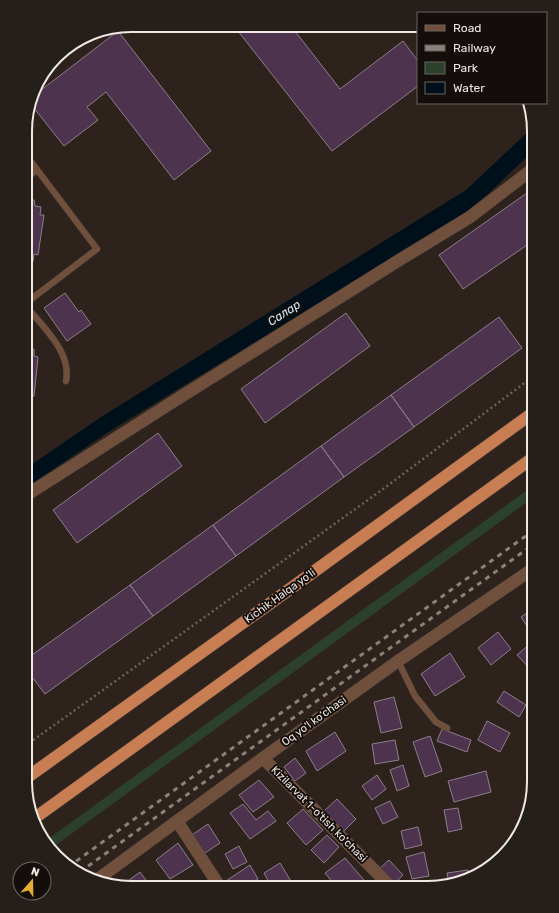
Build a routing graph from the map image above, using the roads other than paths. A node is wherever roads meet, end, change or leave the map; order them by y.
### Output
1 (32, 163) edge
2 (37, 170) junction
3 (527, 173) edge
4 (32, 174) edge
5 (32, 299) edge
6 (32, 312) edge
7 (66, 380) dead end
8 (527, 417) edge
9 (527, 461) edge
10 (32, 492) edge
11 (527, 573) edge
12 (398, 661) junction
13 (447, 728) dead end
14 (263, 758) junction
15 (32, 774) edge
16 (38, 816) edge
17 (177, 821) junction
18 (101, 877) edge
19 (216, 881) edge
20 (385, 881) edge

1 - 2 lane
2 - 4 lane
2 - 5 lane
3 - 10 street
6 - 7 lane
8 - 15 highway, Kichik Halqa yo'li
9 - 16 highway
11 - 12 street, Oq yo'l ko'chasi
12 - 13 lane
12 - 14 street, Oq yo'l ko'chasi
14 - 17 street, Oq yo'l ko'chasi
14 - 20 street, Kizilarvat 1-o'tish ko'chasi
17 - 18 street, Oq yo'l ko'chasi
17 - 19 street

